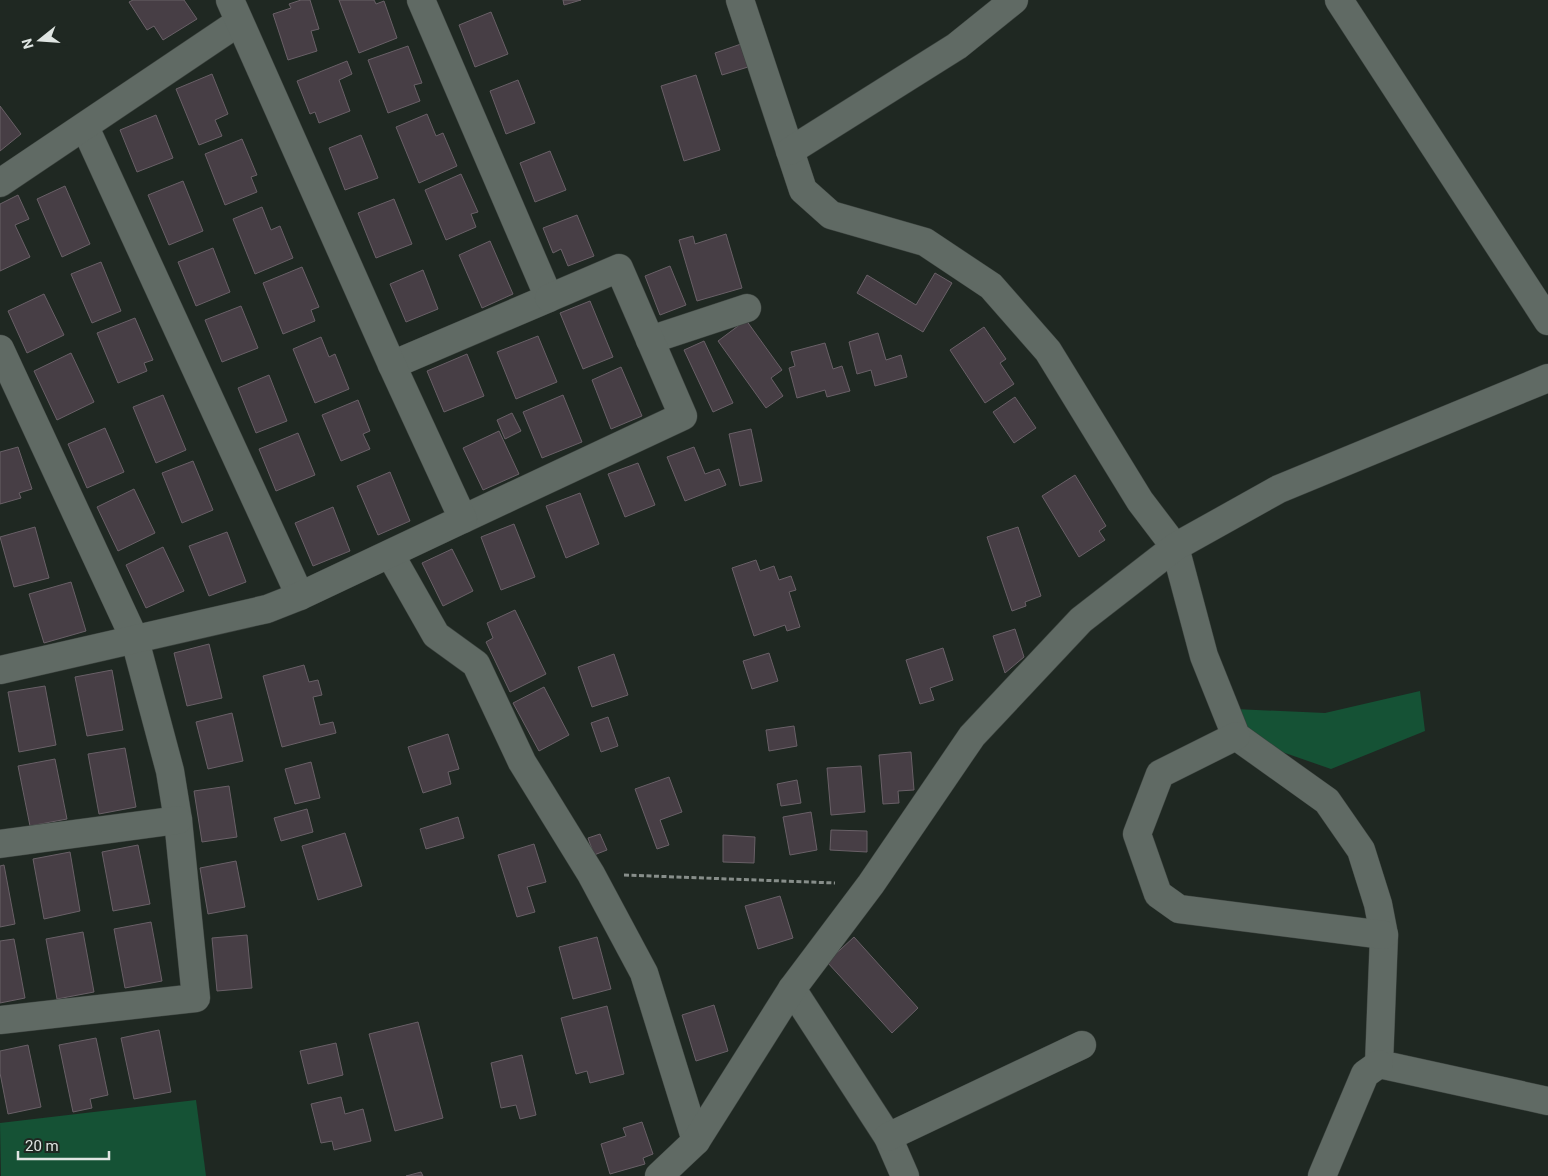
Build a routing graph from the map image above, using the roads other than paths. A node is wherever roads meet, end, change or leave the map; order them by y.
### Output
1 (421, 0) edge
2 (740, 0) edge
3 (1014, 0) edge
4 (1339, 0) edge
5 (235, 11) edge
6 (85, 127) junction
7 (790, 151) junction
8 (0, 182) edge
9 (549, 298) junction
10 (746, 308) dead end
11 (1548, 321) edge
12 (650, 340) junction
13 (0, 349) edge
14 (392, 365) junction
15 (1548, 378) edge
16 (463, 519) junction
17 (1175, 547) junction
18 (390, 554) junction
19 (300, 596) junction
20 (135, 640) junction
21 (0, 670) edge
22 (1236, 736) junction
23 (178, 820) junction
24 (0, 844) edge
25 (1384, 935) junction
26 (792, 989) junction
27 (0, 1020) edge
28 (1082, 1045) dead end
29 (1379, 1064) junction
30 (1548, 1101) edge
31 (888, 1137) junction
32 (696, 1141) junction
33 (659, 1176) edge
34 (906, 1176) edge
35 (1322, 1176) edge

1 - 9 street
2 - 7 street
3 - 7 street
4 - 11 street
5 - 6 street
5 - 14 street
6 - 8 street
6 - 19 street
7 - 17 street
9 - 12 street
9 - 14 street
10 - 12 street
12 - 16 street
13 - 20 street
14 - 16 street
15 - 17 street
16 - 18 street
17 - 22 street
17 - 26 street
18 - 19 street
18 - 32 street
19 - 20 street
20 - 21 street
20 - 23 street
22 - 25 street
22 - 25 street
23 - 24 street
23 - 27 street
25 - 29 street
26 - 31 street
26 - 32 street
28 - 31 street
29 - 30 street
29 - 35 street
31 - 34 street
32 - 33 street

